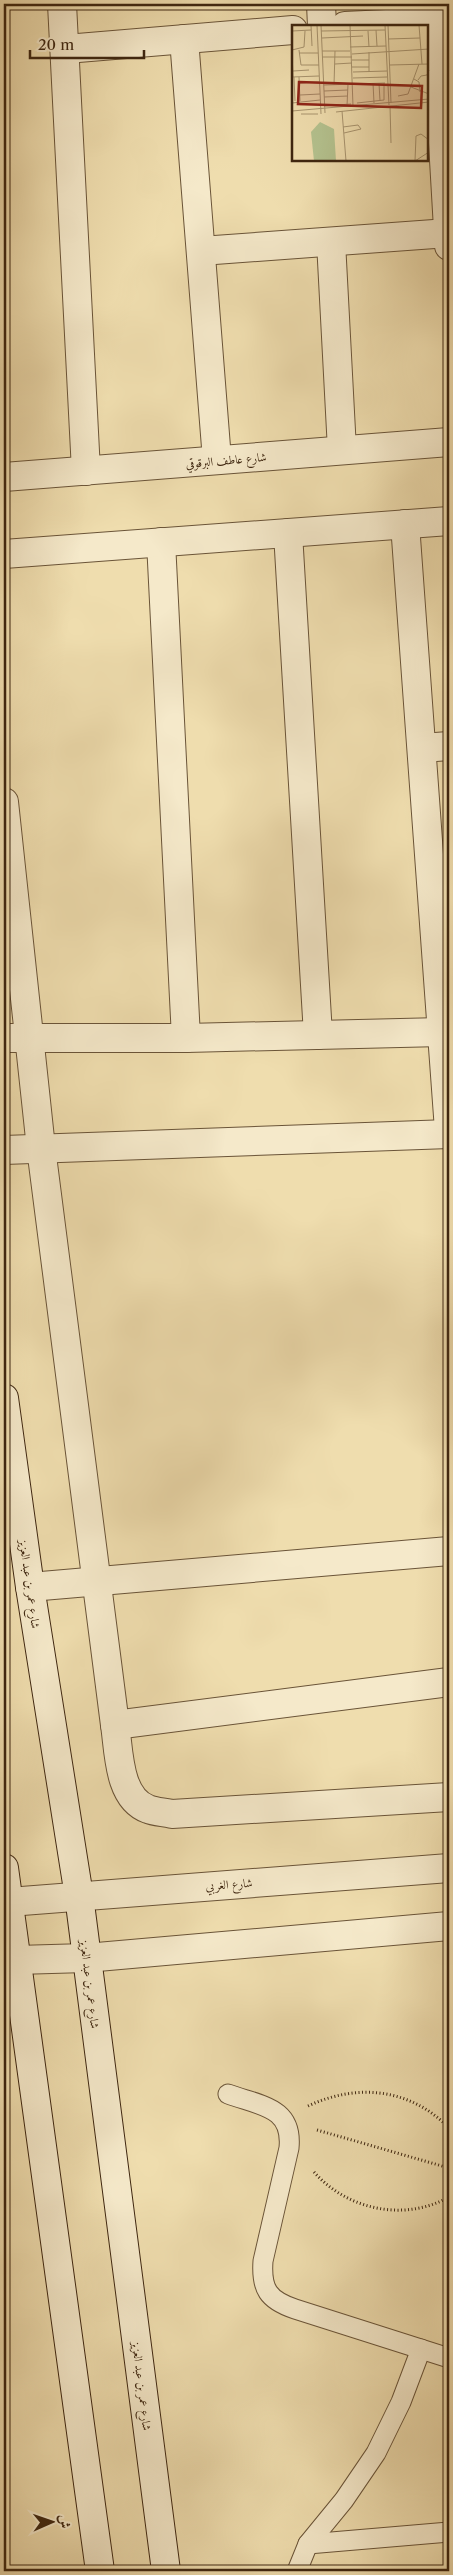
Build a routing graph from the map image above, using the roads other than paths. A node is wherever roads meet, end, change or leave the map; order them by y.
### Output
1 (62, 4) edge
2 (321, 4) edge
3 (443, 22) edge
4 (322, 25) edge
5 (370, 25) edge
6 (292, 30) edge
7 (184, 39) junction
8 (66, 49) junction
9 (449, 240) edge
10 (330, 242) junction
11 (201, 251) junction
12 (449, 442) edge
13 (342, 450) junction
14 (217, 460) junction
15 (86, 471) junction
16 (4, 477) edge
17 (449, 521) edge
18 (406, 524) junction
19 (288, 533) junction
20 (161, 542) junction
21 (4, 554) edge
22 (449, 746) edge
23 (422, 748) junction
24 (4, 802) edge
25 (442, 1032) junction
26 (318, 1035) junction
27 (16, 1038) edge
28 (186, 1038) junction
29 (449, 1132) edge
30 (41, 1148) junction
31 (4, 1150) edge
32 (4, 1398) edge
33 (449, 1551) edge
34 (97, 1580) junction
35 (30, 1587) junction
36 (449, 1682) edge
37 (115, 1725) junction
38 (449, 1797) edge
39 (4, 1868) edge
40 (449, 1868) edge
41 (79, 1896) junction
42 (8, 1914) edge
43 (449, 1926) edge
44 (86, 1958) junction
45 (17, 1960) junction
46 (228, 2094) dead end
47 (421, 2349) junction
48 (449, 2358) edge
49 (449, 2532) edge
50 (308, 2544) junction
51 (100, 2571) edge
52 (166, 2571) edge
53 (297, 2571) edge

1 - 8 street
2 - 4 street
3 - 5 street
3 - 9 street
6 - 7 street
7 - 8 street
7 - 11 street
8 - 15 street
9 - 10 street
10 - 11 street
10 - 13 street
11 - 14 street
12 - 13 street, شارع عاطف البرقوقي
13 - 14 street, شارع عاطف البرقوقي
14 - 15 street, شارع عاطف البرقوقي
15 - 16 street, شارع عاطف البرقوقي
17 - 18 street
18 - 19 street
18 - 23 street
19 - 20 street
19 - 26 street
20 - 21 street
20 - 28 street
22 - 23 street
23 - 25 street
24 - 27 street
25 - 26 street
25 - 29 street
26 - 28 street
27 - 28 street
27 - 30 street
29 - 30 street
30 - 31 street
30 - 34 street
32 - 35 street, شارع عمر بن عبد العزيز
33 - 34 street
34 - 35 street
34 - 37 street
35 - 41 street, شارع عمر بن عبد العزيز
36 - 37 street
37 - 38 street
39 - 42 street
40 - 41 street, شارع الغربي
41 - 42 street, شارع الغربي
41 - 44 street, شارع عمر بن عبد العزيز
42 - 45 street
43 - 44 street
44 - 45 street
44 - 52 street, شارع عمر بن عبد العزيز
45 - 51 street
46 - 47 lane
47 - 48 lane
47 - 50 lane
49 - 50 lane
50 - 53 lane

